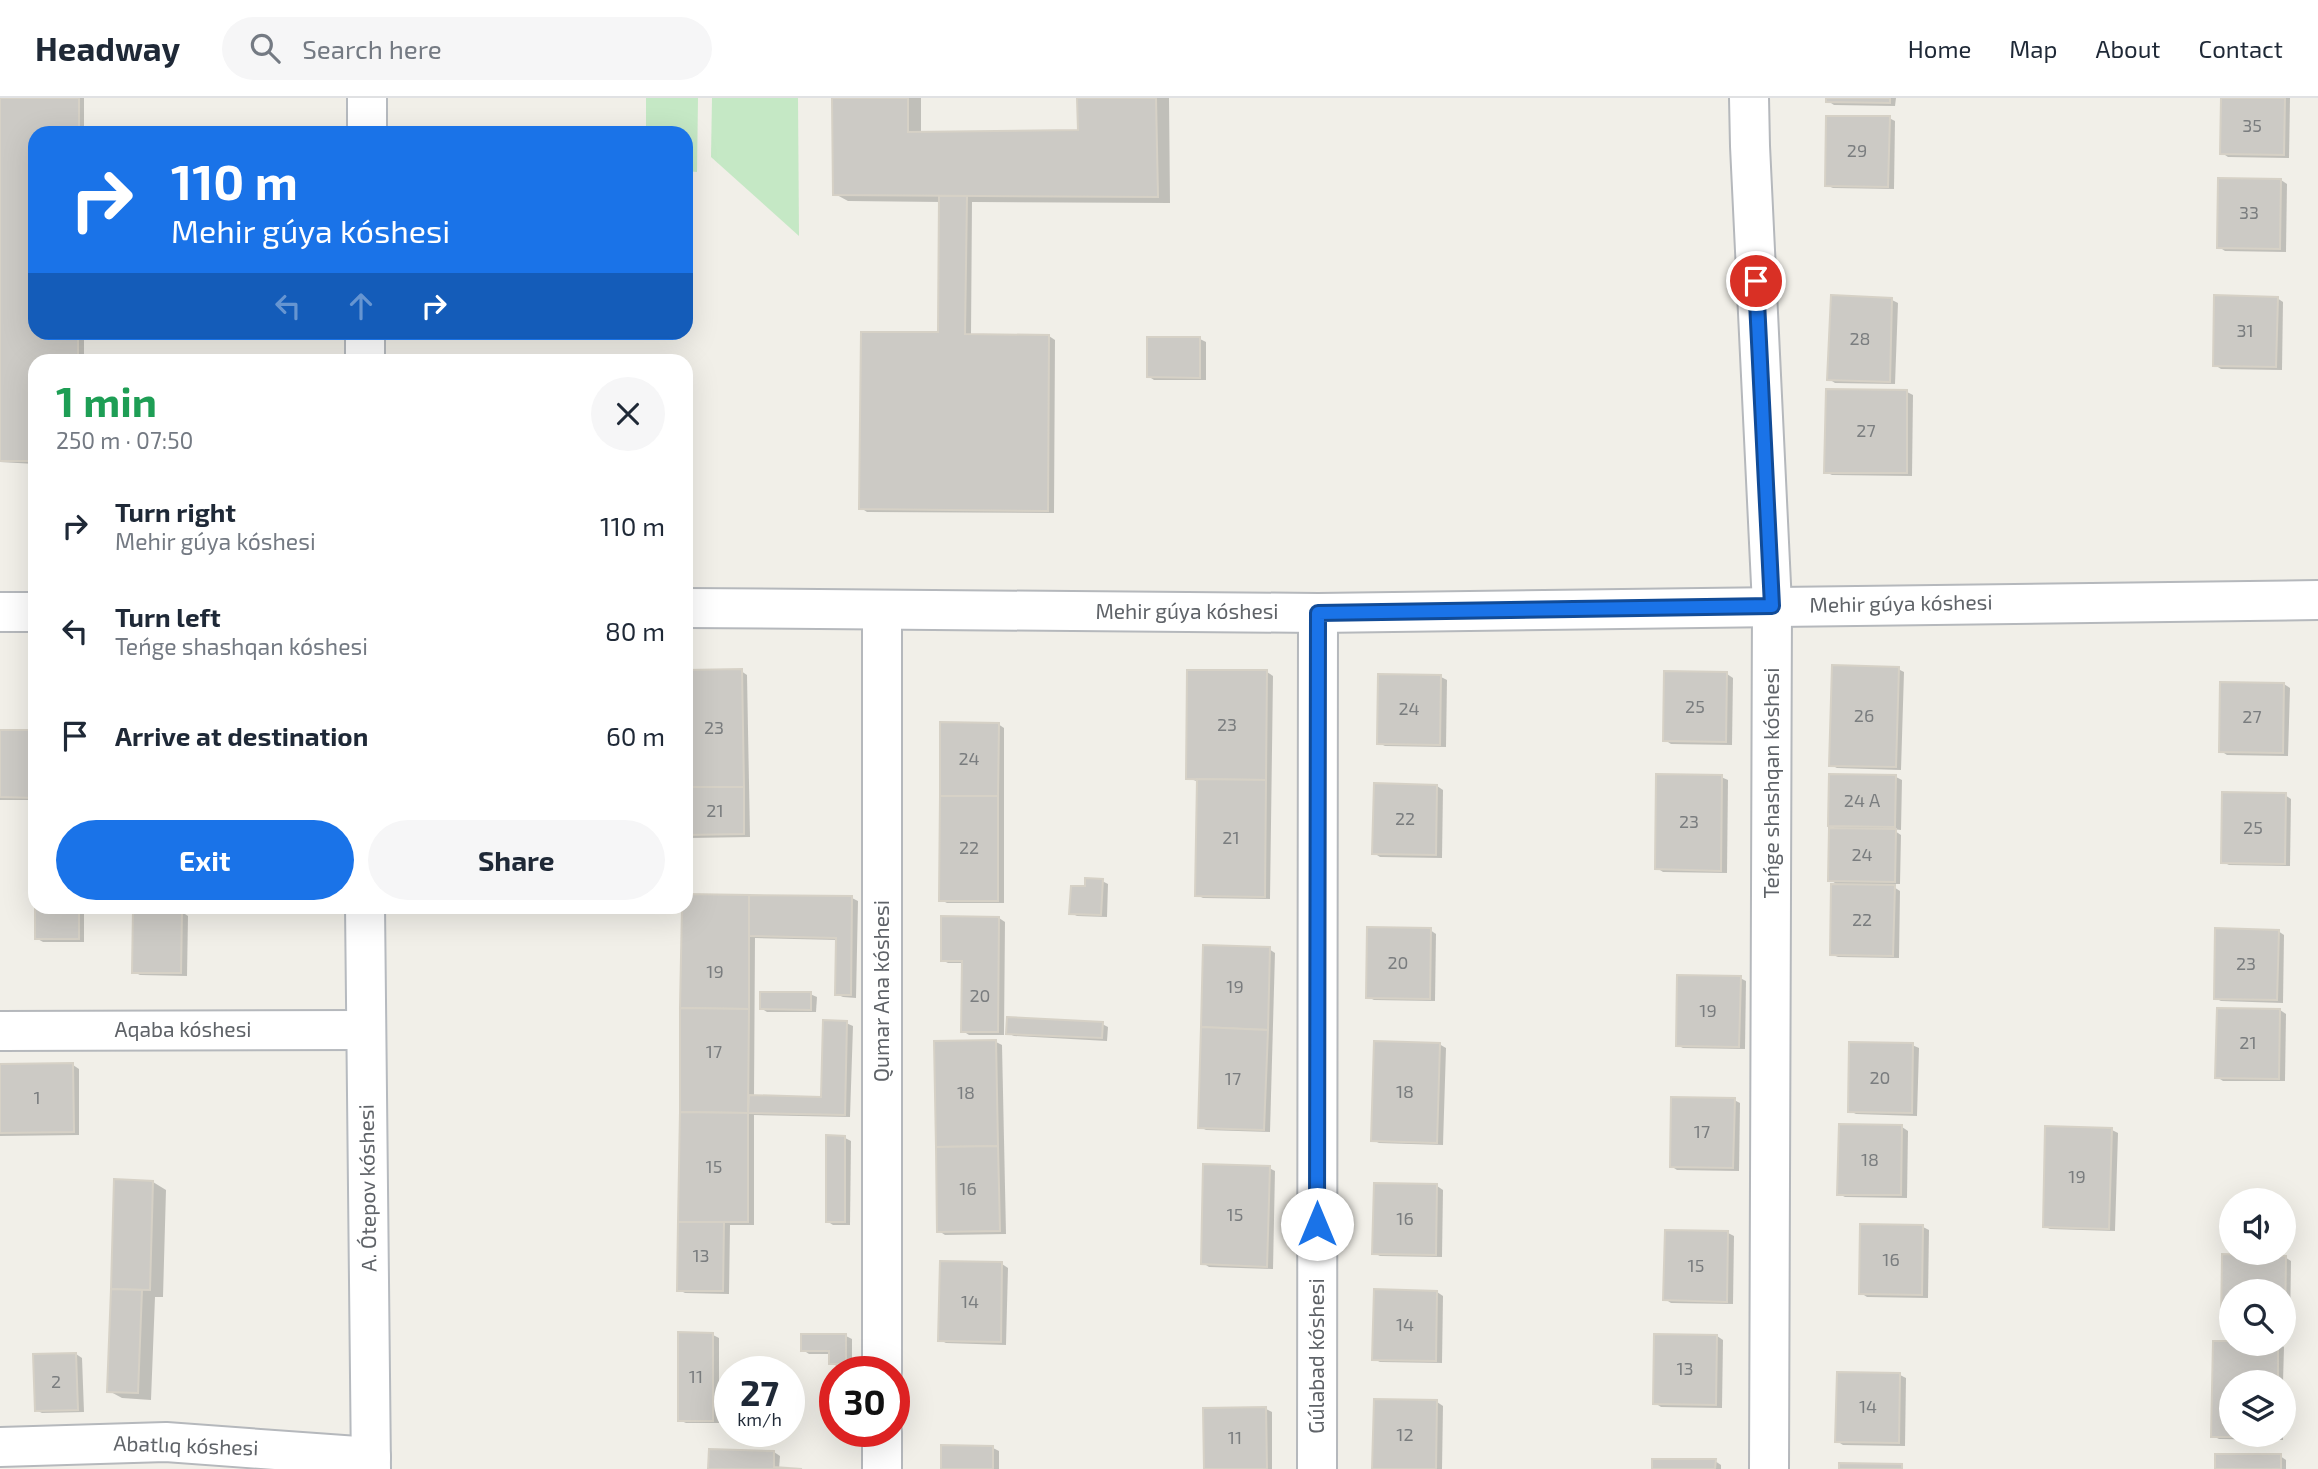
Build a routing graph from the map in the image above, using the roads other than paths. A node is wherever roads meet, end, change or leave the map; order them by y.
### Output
1 (367, 98) edge
2 (1749, 98) edge
3 (367, 126) edge
4 (2318, 600) edge
5 (1772, 606) junction
6 (693, 608) edge
7 (882, 610) junction
8 (28, 611) edge
9 (0, 612) edge
10 (1318, 613) junction
11 (365, 914) edge
12 (366, 1030) junction
13 (0, 1031) edge
14 (882, 1356) edge
15 (0, 1447) edge
16 (882, 1447) edge
17 (371, 1463) edge
18 (882, 1469) edge
19 (1317, 1469) edge
20 (1769, 1469) edge

1 - 3 street
2 - 5 street, Teńge shashqan kóshesi
4 - 5 street, Mehir gúyа kóshesi
5 - 10 street, Mehir gúyа kóshesi
5 - 20 street, Teńge shashqan kóshesi
6 - 7 street, Mehir gúyа kóshesi
7 - 10 street, Mehir gúyа kóshesi
7 - 14 street, Qumar Ana kóshesi
8 - 9 street
10 - 19 street, Gúlabad kóshesi
11 - 12 street, A. Ótepov kóshesi
12 - 13 street, Aqaba kóshesi
12 - 17 street, A. Ótepov kóshesi
15 - 17 street, Abatlıq kóshesi
16 - 18 street

